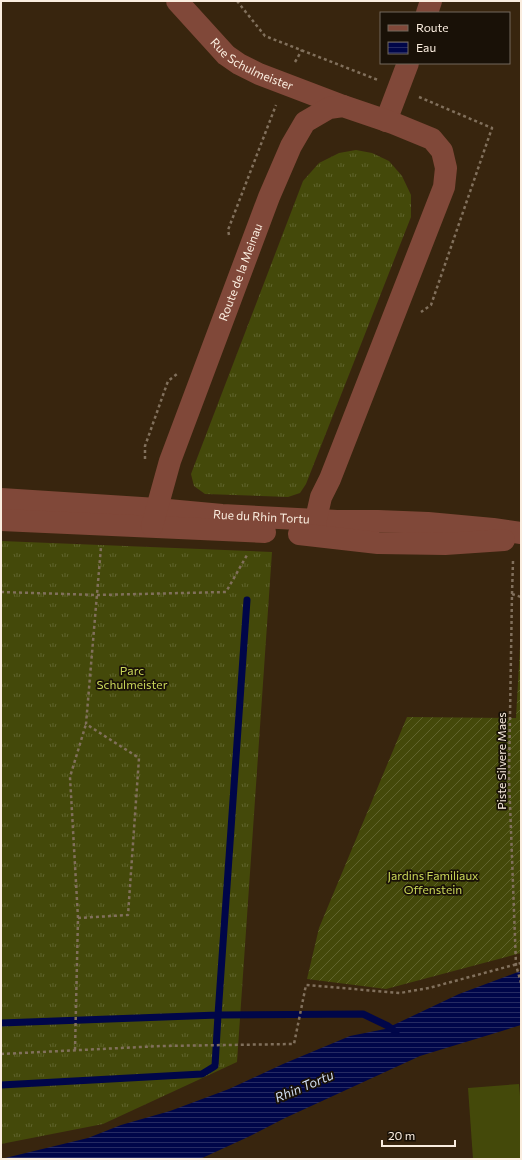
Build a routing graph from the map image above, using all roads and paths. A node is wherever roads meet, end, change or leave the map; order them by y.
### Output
1 (177, 1) edge
2 (237, 1) edge
3 (431, 1) edge
4 (427, 12) edge
5 (408, 64) edge
6 (399, 88) junction
7 (343, 106) junction
8 (386, 121) junction
9 (1, 499) edge
10 (154, 518) junction
11 (1, 520) edge
12 (108, 524) junction
13 (315, 527) junction
14 (265, 532) junction
15 (519, 537) edge
16 (1, 592) edge
17 (512, 594) junction
18 (97, 595) junction
19 (521, 597) edge
20 (86, 724) junction
21 (78, 918) junction
22 (521, 962) edge
23 (516, 964) junction
24 (521, 983) edge
25 (75, 1050) junction
26 (1, 1054) edge

1 - 7 street, Rue Schulmeister
2 - 6 path
3 - 4 street
5 - 6 street
6 - 8 street
7 - 8 street
7 - 10 street, Route de la Meinau
8 - 13 street
9 - 10 street, Rue du Rhin Tortu
10 - 12 street, Rue du Rhin Tortu
10 - 13 street, Rue du Rhin Tortu
10 - 14 street, Rue du Rhin Tortu
11 - 12 street, Rue du Rhin Tortu
12 - 18 path
13 - 14 street, Rue du Rhin Tortu
13 - 15 street, Rue du Rhin Tortu
14 - 18 path
15 - 17 path, Piste Silvere Maes
16 - 18 path
17 - 19 path
17 - 23 path, Piste Silvere Maes
18 - 20 path
20 - 21 path
20 - 21 path
21 - 25 path
22 - 23 path
23 - 24 path, Piste Silvere Maes
23 - 25 path
25 - 26 path

